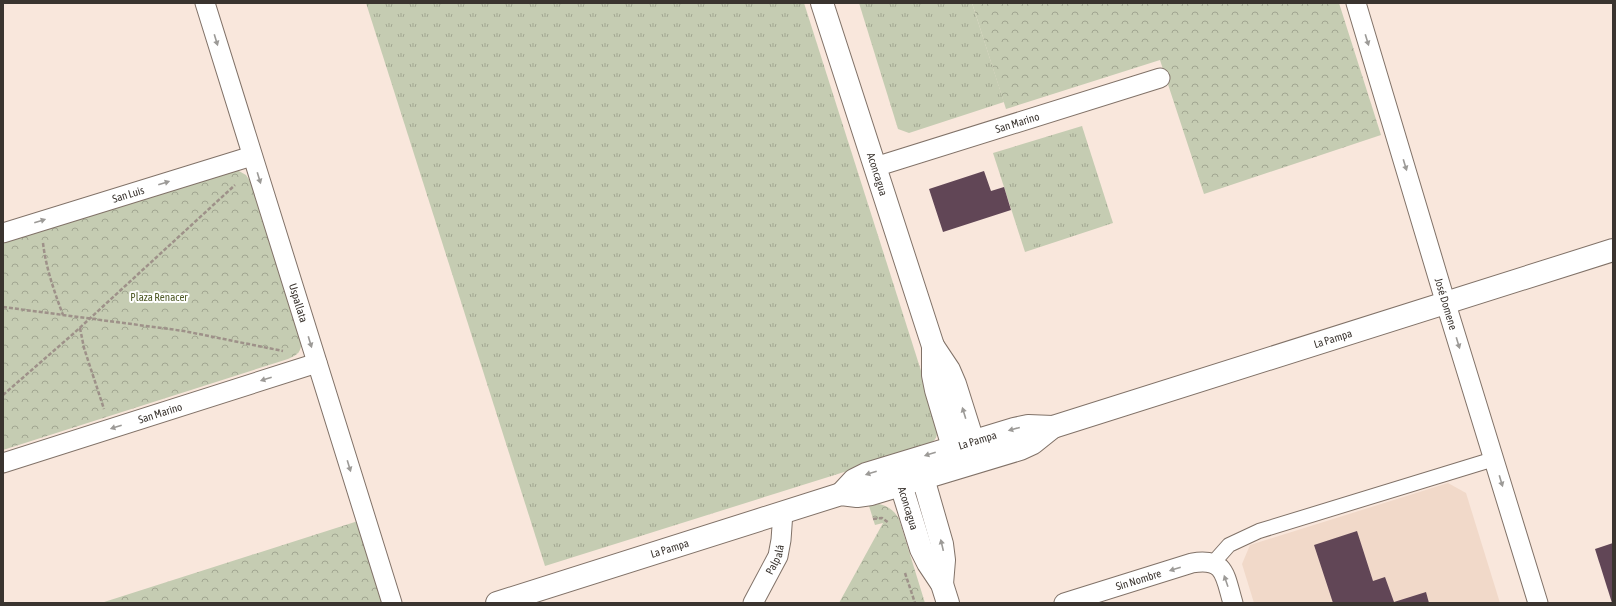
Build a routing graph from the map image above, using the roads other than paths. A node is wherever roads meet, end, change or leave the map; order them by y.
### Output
1 (205, 3) edge
2 (822, 3) edge
3 (1356, 3) edge
4 (1160, 78) dead end
5 (252, 156) junction
6 (875, 166) junction
7 (3, 233) edge
8 (1613, 250) edge
9 (1446, 304) junction
10 (317, 363) junction
11 (1053, 427) junction
12 (963, 444) junction
13 (1494, 459) junction
14 (906, 462) junction
15 (3, 463) edge
16 (970, 464) junction
17 (923, 478) junction
18 (901, 485) junction
19 (841, 494) junction
20 (783, 512) junction
21 (1213, 562) junction
22 (945, 593) edge
23 (392, 603) edge
24 (497, 603) edge
25 (753, 603) edge
26 (1064, 603) edge
27 (1233, 603) edge
28 (1538, 603) edge

1 -> 5 street, Uspallata
2 - 6 street, Aconcagua
3 -> 9 street, José Domene
4 - 6 street, San Marino
7 -> 5 street, San Luis
5 -> 10 street, Uspallata
6 - 12 street, Aconcagua
8 - 9 street, La Pampa
9 - 11 street, La Pampa
9 -> 13 street, José Domene
10 -> 15 street, San Marino
10 -> 23 street, Uspallata
11 -> 12 street, La Pampa
11 - 16 street, La Pampa
12 -> 14 street, La Pampa
12 - 16 street, Aconcagua
13 - 21 street
13 -> 28 street, José Domene
14 - 17 street, Aconcagua
14 - 18 street, Aconcagua
14 -> 19 street, La Pampa
16 - 17 street, La Pampa
17 - 18 street, La Pampa
22 -> 17 street, Aconcagua
18 - 19 street, La Pampa
18 - 22 street, Aconcagua
19 - 20 street, La Pampa
20 - 24 street, La Pampa
20 - 25 street, Palpalá
21 -> 26 street, Sin Nombre
27 -> 21 street

